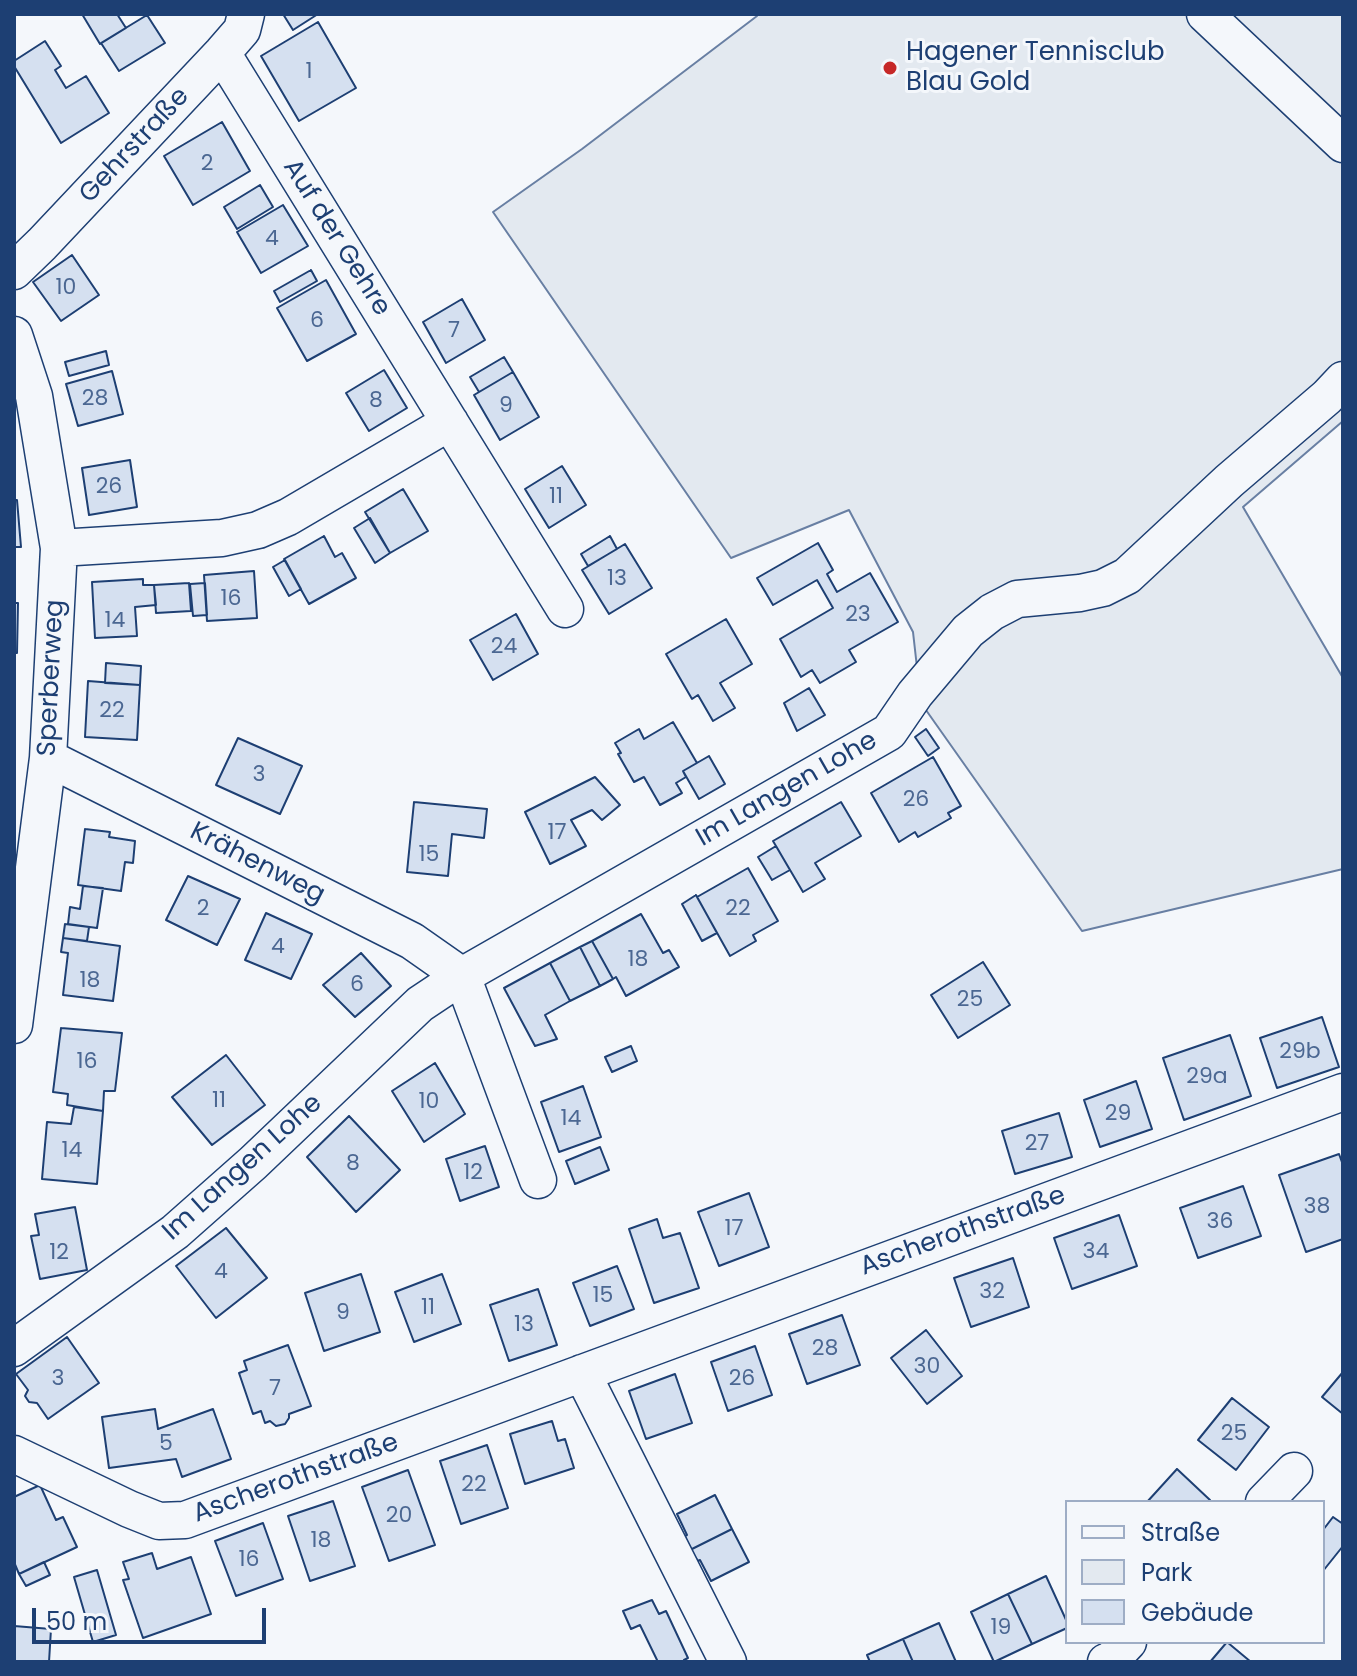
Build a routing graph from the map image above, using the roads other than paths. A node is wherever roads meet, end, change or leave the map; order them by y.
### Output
1 (246, 14) edge
2 (1205, 14) edge
3 (222, 53) junction
4 (1343, 144) edge
5 (14, 271) edge
6 (14, 335) edge
7 (1343, 380) edge
8 (450, 422) junction
9 (59, 548) junction
10 (565, 609) dead end
11 (48, 758) junction
12 (462, 976) junction
13 (14, 1025) edge
14 (1343, 1092) edge
15 (538, 1180) dead end
16 (14, 1348) edge
17 (582, 1373) junction
18 (14, 1454) edge
19 (1294, 1471) dead end
20 (1266, 1500) edge
21 (1126, 1644) edge
22 (728, 1662) edge
23 (1106, 1662) edge

1 - 3 street, Gehrstraße
2 - 4 street
3 - 5 street, Gehrstraße
3 - 8 street, Auf der Gehre
6 - 9 street, Sperberweg
7 - 12 street, Im Langen Lohe
8 - 9 street
8 - 10 street, Auf der Gehre
9 - 11 street, Sperberweg
11 - 12 street, Krähenweg
11 - 13 street, Sperberweg
12 - 15 street
12 - 16 street, Im Langen Lohe
14 - 17 street, Ascherothstraße
17 - 18 street, Ascherothstraße
17 - 22 street
19 - 20 street
21 - 23 street

